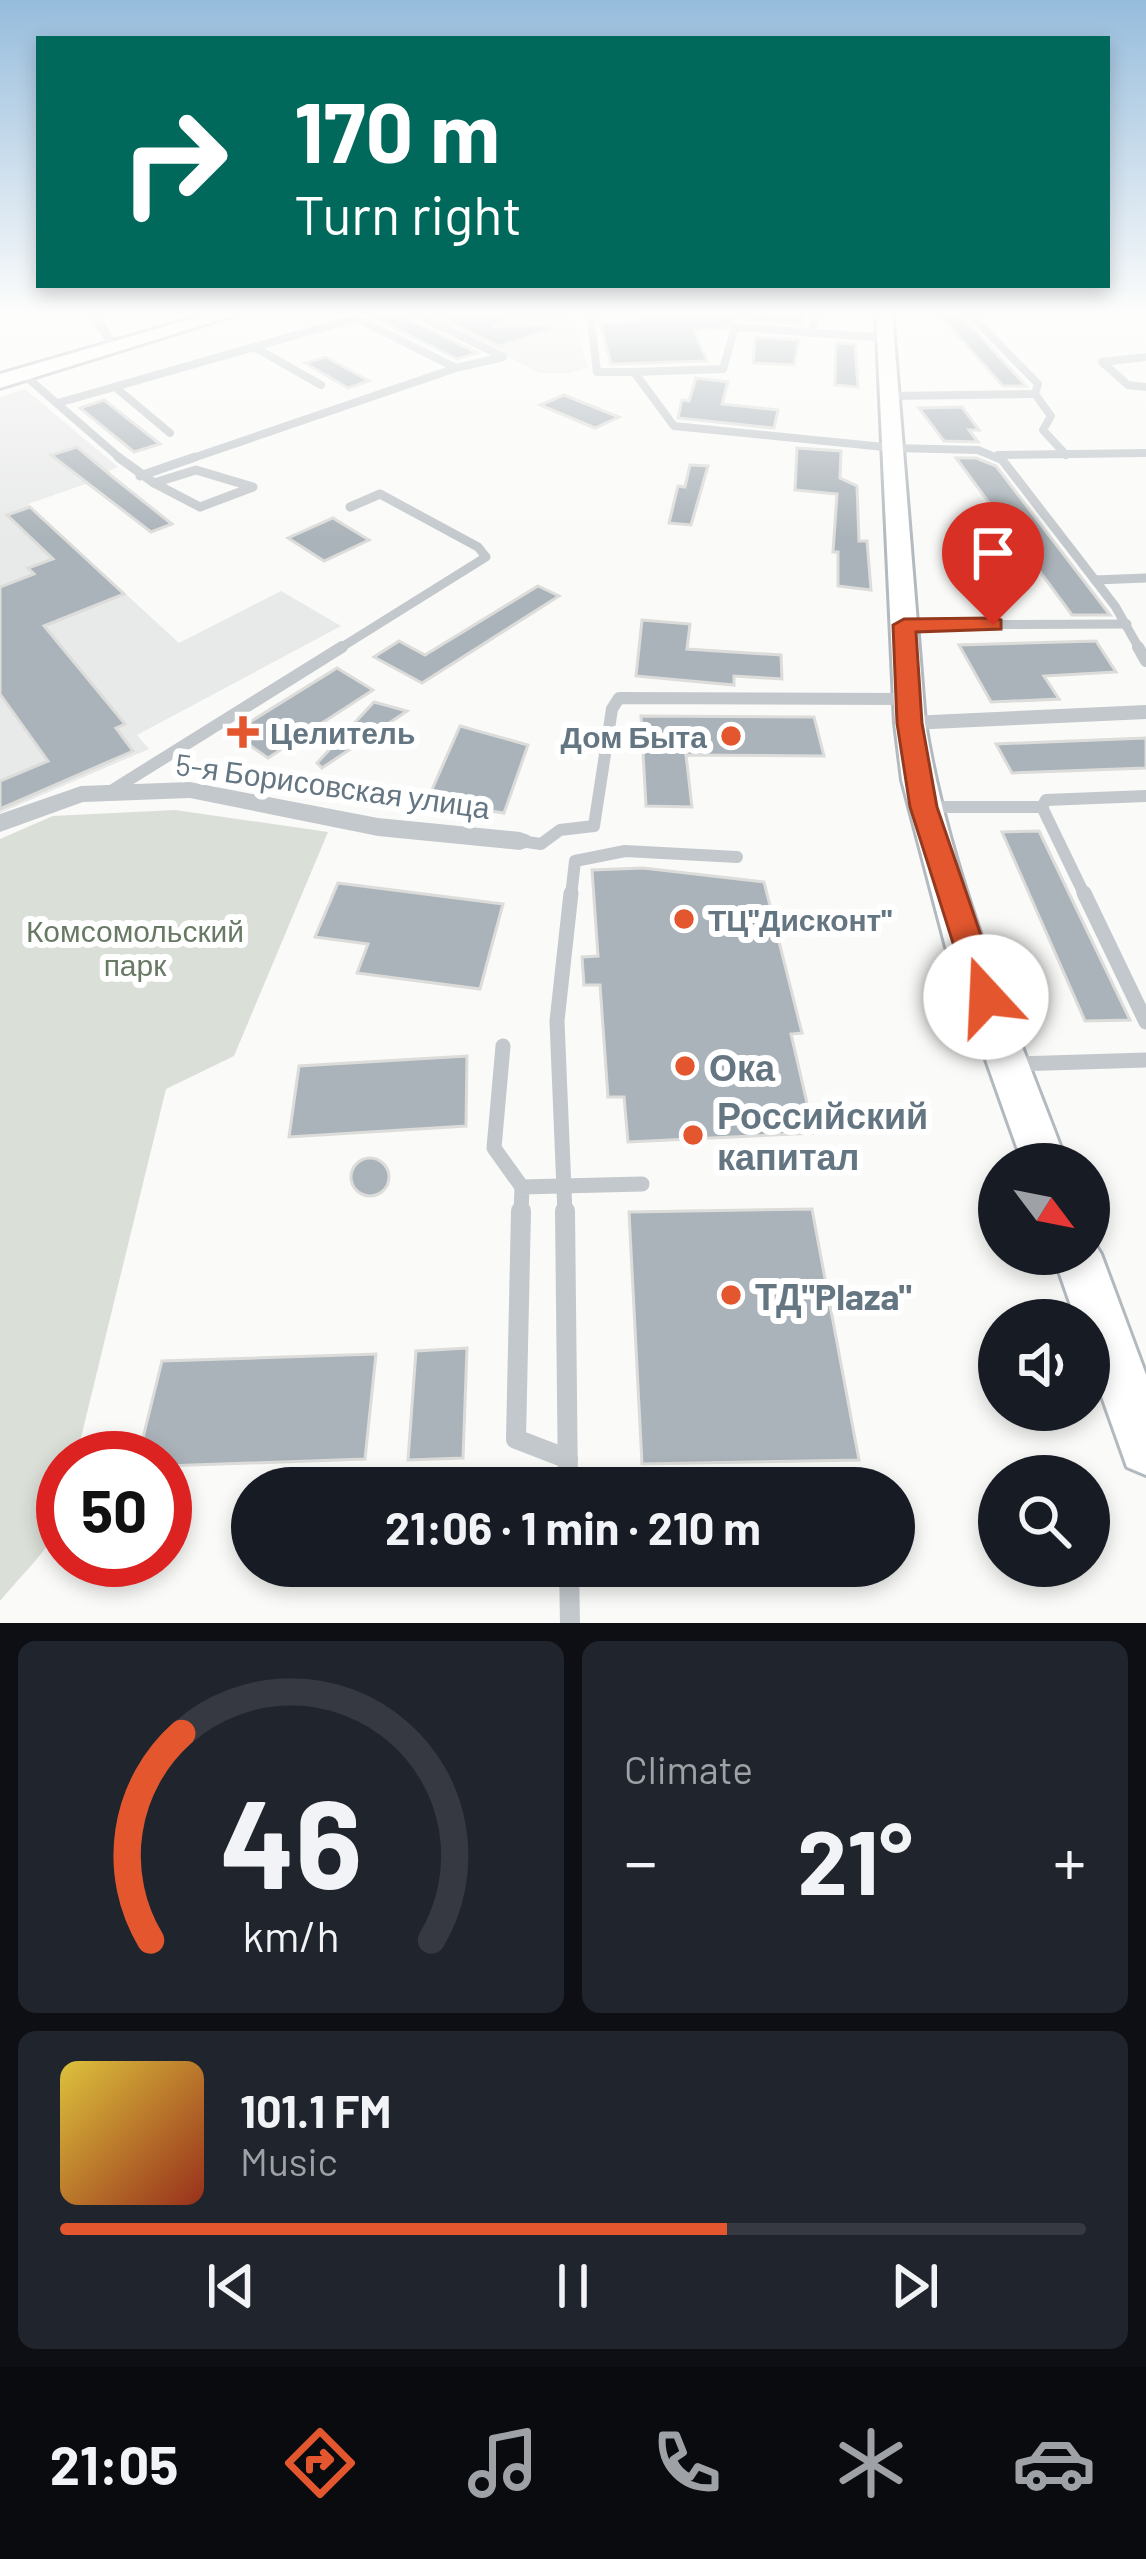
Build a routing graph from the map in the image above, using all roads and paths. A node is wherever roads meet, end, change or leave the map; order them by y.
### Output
1 (40, 388) edge
2 (113, 388) edge
3 (117, 388) edge
4 (398, 388) edge
5 (646, 388) edge
6 (889, 388) edge
7 (1037, 388) edge
8 (1035, 394) junction
9 (890, 396) junction
10 (58, 403) junction
11 (170, 433) dead end
12 (894, 448) junction
13 (1146, 453) edge
14 (998, 455) junction
15 (1066, 455) junction
16 (140, 476) junction
17 (152, 484) junction
18 (350, 507) dead end
19 (1146, 578) edge
20 (1095, 580) junction
21 (1127, 624) junction
22 (904, 625) junction
23 (1144, 655) edge
24 (909, 711) junction
25 (1146, 712) edge
26 (110, 792) junction
27 (1146, 796) edge
28 (923, 807) junction
29 (1042, 807) junction
30 (0, 823) edge
31 (520, 841) joint
32 (737, 857) dead end
33 (1146, 1022) edge
34 (503, 1046) dead end
35 (1146, 1060) edge
36 (1010, 1064) junction
37 (1038, 1143) edge
38 (642, 1184) dead end
39 (566, 1186) junction
40 (522, 1187) junction
41 (1084, 1275) edge
42 (1146, 1448) edge
43 (568, 1459) junction
44 (568, 1467) edge
45 (569, 1587) edge
46 (570, 1623) edge

1 - 10 lane
2 - 10 lane
3 - 11 lane
4 - 16 lane
5 - 12 lane
6 - 9 main road
7 - 8 lane
8 - 9 lane
8 - 15 lane
9 - 12 main road
10 - 16 lane
12 - 14 lane
12 - 22 main road
13 - 15 lane
14 - 15 lane
14 - 20 lane
16 - 17 lane
17 - 17 lane
18 - 26 lane
19 - 20 lane
20 - 21 lane
21 - 22 lane
21 - 23 lane
22 - 24 main road
24 - 25 street
24 - 28 main road
24 - 31 lane
26 - 30 street, 5-я Борисовская улица
26 - 31 street, 5-я Борисовская улица
27 - 29 lane
28 - 29 lane
28 - 36 main road
29 - 33 lane
32 - 39 lane
34 - 40 lane
35 - 36 lane
36 - 37 main road
38 - 39 lane
39 - 40 lane
39 - 43 lane
40 - 43 lane
41 - 42 main road
43 - 44 lane
45 - 46 lane

